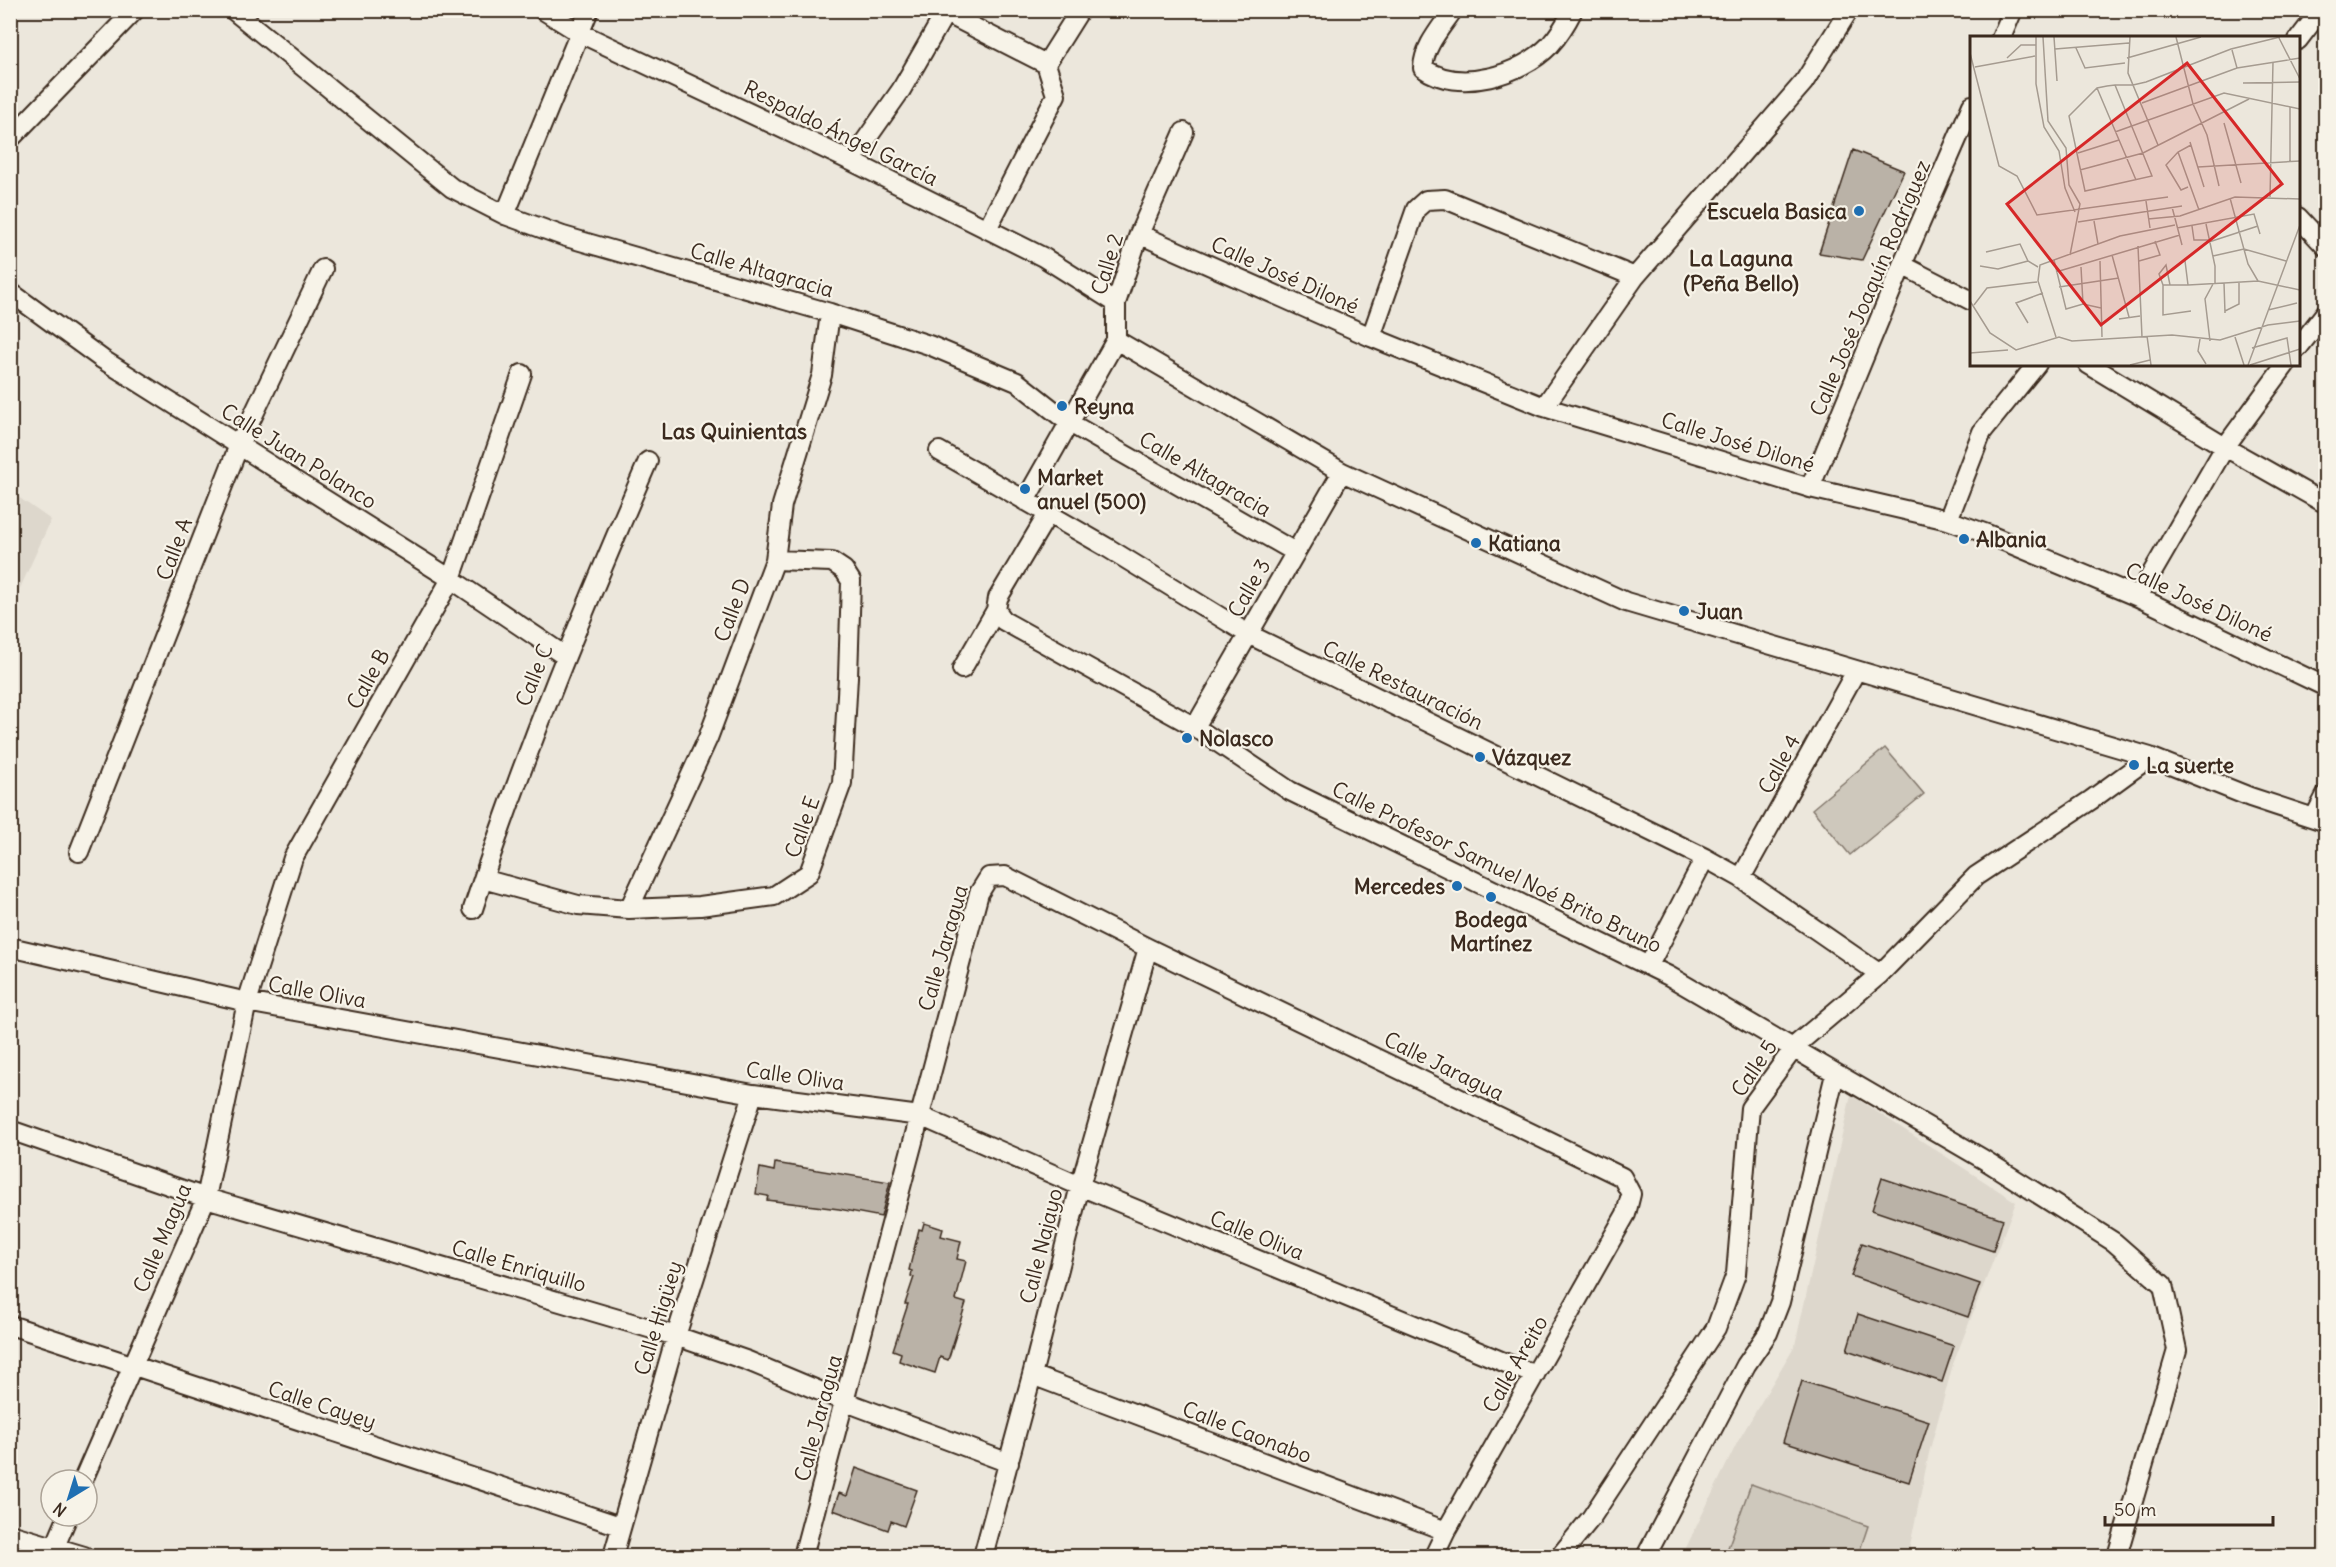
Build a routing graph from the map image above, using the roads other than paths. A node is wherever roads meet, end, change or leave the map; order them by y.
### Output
1 (135, 10) edge
2 (233, 10) edge
3 (543, 10) edge
4 (589, 10) edge
5 (1080, 10) edge
6 (1453, 10) edge
7 (1573, 10) edge
8 (1849, 10) edge
9 (2013, 10) edge
10 (2320, 10) edge
11 (947, 12) edge
12 (580, 33) junction
13 (2002, 36) edge
14 (2300, 37) edge
15 (1046, 64) junction
16 (1970, 107) edge
17 (1184, 132) dead end
18 (10, 139) edge
19 (851, 161) junction
20 (505, 215) junction
21 (2300, 219) edge
22 (987, 229) junction
23 (1139, 234) junction
24 (2325, 248) edge
25 (1902, 265) junction
26 (323, 269) dead end
27 (1635, 277) junction
28 (10, 292) edge
29 (1970, 300) edge
30 (1116, 303) junction
31 (2325, 312) edge
32 (830, 313) junction
33 (1371, 337) junction
34 (1116, 340) junction
35 (2300, 345) edge
36 (2035, 366) edge
37 (2091, 366) edge
38 (2285, 366) edge
39 (522, 374) dead end
40 (1544, 407) junction
41 (1068, 422) junction
42 (239, 445) junction
43 (2225, 447) junction
44 (939, 451) dead end
45 (648, 461) dead end
46 (1342, 472) junction
47 (1810, 488) junction
48 (1025, 501) junction
49 (2325, 504) edge
50 (1048, 514) junction
51 (1948, 520) junction
52 (1296, 552) junction
53 (775, 560) junction
54 (451, 579) junction
55 (2138, 597) junction
56 (996, 610) junction
57 (1248, 633) junction
58 (565, 657) junction
59 (962, 669) dead end
60 (1856, 671) junction
61 (2325, 687) edge
62 (1195, 727) junction
63 (2150, 757) junction
64 (2325, 795) edge
65 (2320, 820) edge
66 (79, 852) dead end
67 (1705, 858) junction
68 (1741, 878) junction
69 (483, 879) junction
70 (473, 909) dead end
71 (629, 909) junction
72 (10, 947) edge
73 (1148, 948) junction
74 (1649, 965) junction
75 (1880, 974) junction
76 (247, 1002) junction
77 (1793, 1050) junction
78 (1835, 1074) junction
79 (753, 1094) junction
80 (920, 1116) junction
81 (10, 1130) edge
82 (1080, 1186) junction
83 (1631, 1194) joint
84 (206, 1198) junction
85 (10, 1324) edge
86 (676, 1336) junction
87 (132, 1366) junction
88 (1032, 1375) junction
89 (1535, 1375) junction
90 (846, 1402) junction
91 (1009, 1463) junction
92 (88, 1468) edge
93 (620, 1526) junction
94 (63, 1528) edge
95 (1446, 1531) junction
96 (10, 1534) edge
97 (53, 1552) edge
98 (84, 1557) edge
99 (613, 1557) edge
100 (803, 1557) edge
101 (983, 1557) edge
102 (1434, 1557) edge
103 (1560, 1557) edge
104 (1646, 1557) edge
105 (2117, 1557) edge

1 - 18 street
2 - 20 street, Calle Altagracia
3 - 12 street, Respaldo Ángel García
4 - 12 street
5 - 15 street
6 - 7 street
8 - 27 street
9 - 13 street
10 - 14 street
11 - 15 street
11 - 19 street
12 - 19 street, Respaldo Ángel García
12 - 20 street
15 - 22 street
16 - 25 street, Calle José Joaquín Rodríguez
17 - 23 street, Calle 2
19 - 22 street, Respaldo Ángel García
20 - 32 street, Calle Altagracia
21 - 24 street
22 - 30 street, Respaldo Ángel García
23 - 30 street, Calle 2
23 - 33 street, Calle José Diloné
25 - 29 street
25 - 47 street, Calle José Joaquín Rodríguez
26 - 42 street, Calle A
27 - 33 street
27 - 40 street
28 - 42 street, Calle Juan Polanco
30 - 34 street, Calle 2
31 - 35 street
32 - 41 street, Calle Altagracia
32 - 53 street, Calle D
33 - 40 street, Calle José Diloné
34 - 41 street
34 - 46 street
36 - 51 street
37 - 43 street
38 - 43 street
39 - 54 street, Calle B
40 - 47 street, Calle José Diloné
41 - 48 street
41 - 52 street, Calle Altagracia
42 - 54 street, Calle Juan Polanco
42 - 66 street, Calle A
43 - 49 street
43 - 55 street
44 - 48 street, Calle Restauración
45 - 58 street, Calle C
46 - 52 street, Calle 3
46 - 60 street
47 - 51 street, Calle José Diloné
48 - 50 street, Calle Restauración
50 - 56 street
50 - 57 street, Calle Restauración
51 - 55 street, Calle José Diloné
52 - 57 street, Calle 3
53 - 71 street, Calle D
53 - 71 street, Calle E
54 - 58 street, Calle Juan Polanco
54 - 76 street, Calle B
55 - 61 street, Calle José Diloné
56 - 59 street
56 - 62 street, Calle Profesor Samuel Noé Brito Bruno
57 - 62 street, Calle 3
57 - 67 street, Calle Restauración
58 - 69 street, Calle C
60 - 63 street
60 - 68 street, Calle 4
62 - 74 street, Calle Profesor Samuel Noé Brito Bruno
63 - 65 street
63 - 75 street, Calle 5
64 - 65 street
67 - 68 street, Calle Restauración
67 - 74 street
68 - 75 street, Calle Restauración
69 - 70 street, Calle C
69 - 71 street, Calle E
72 - 76 street, Calle Oliva
73 - 80 street, Calle Jaragua
73 - 82 street, Calle Najayo
73 - 83 street, Calle Jaragua
74 - 77 street, Calle Profesor Samuel Noé Brito Bruno
75 - 77 street, Calle 5
76 - 79 street, Calle Oliva
76 - 84 street, Calle Magua
77 - 78 street, Calle Profesor Samuel Noé Brito Bruno
77 - 103 street, Calle 5
78 - 104 street
78 - 105 street, Calle Profesor Samuel Noé Brito Bruno
79 - 80 street, Calle Oliva
79 - 86 street, Calle Higüey
80 - 82 street, Calle Oliva
80 - 90 street, Calle Jaragua
81 - 84 street, Calle Enriquillo
82 - 88 street, Calle Najayo
82 - 89 street, Calle Oliva
83 - 89 street, Calle Areito
84 - 86 street, Calle Enriquillo
84 - 87 street, Calle Magua
85 - 87 street, Calle Cayey
86 - 90 street, Calle Enriquillo
86 - 93 street, Calle Higüey
87 - 92 street, Calle Magua
87 - 93 street, Calle Cayey
88 - 91 street, Calle Najayo
88 - 95 street, Calle Caonabo
89 - 95 street, Calle Areito
90 - 91 street, Calle Enriquillo
90 - 100 street, Calle Jaragua
91 - 101 street, Calle Najayo
93 - 99 street, Calle Higüey
94 - 97 street
95 - 102 street, Calle Areito
96 - 97 street
97 - 98 street

